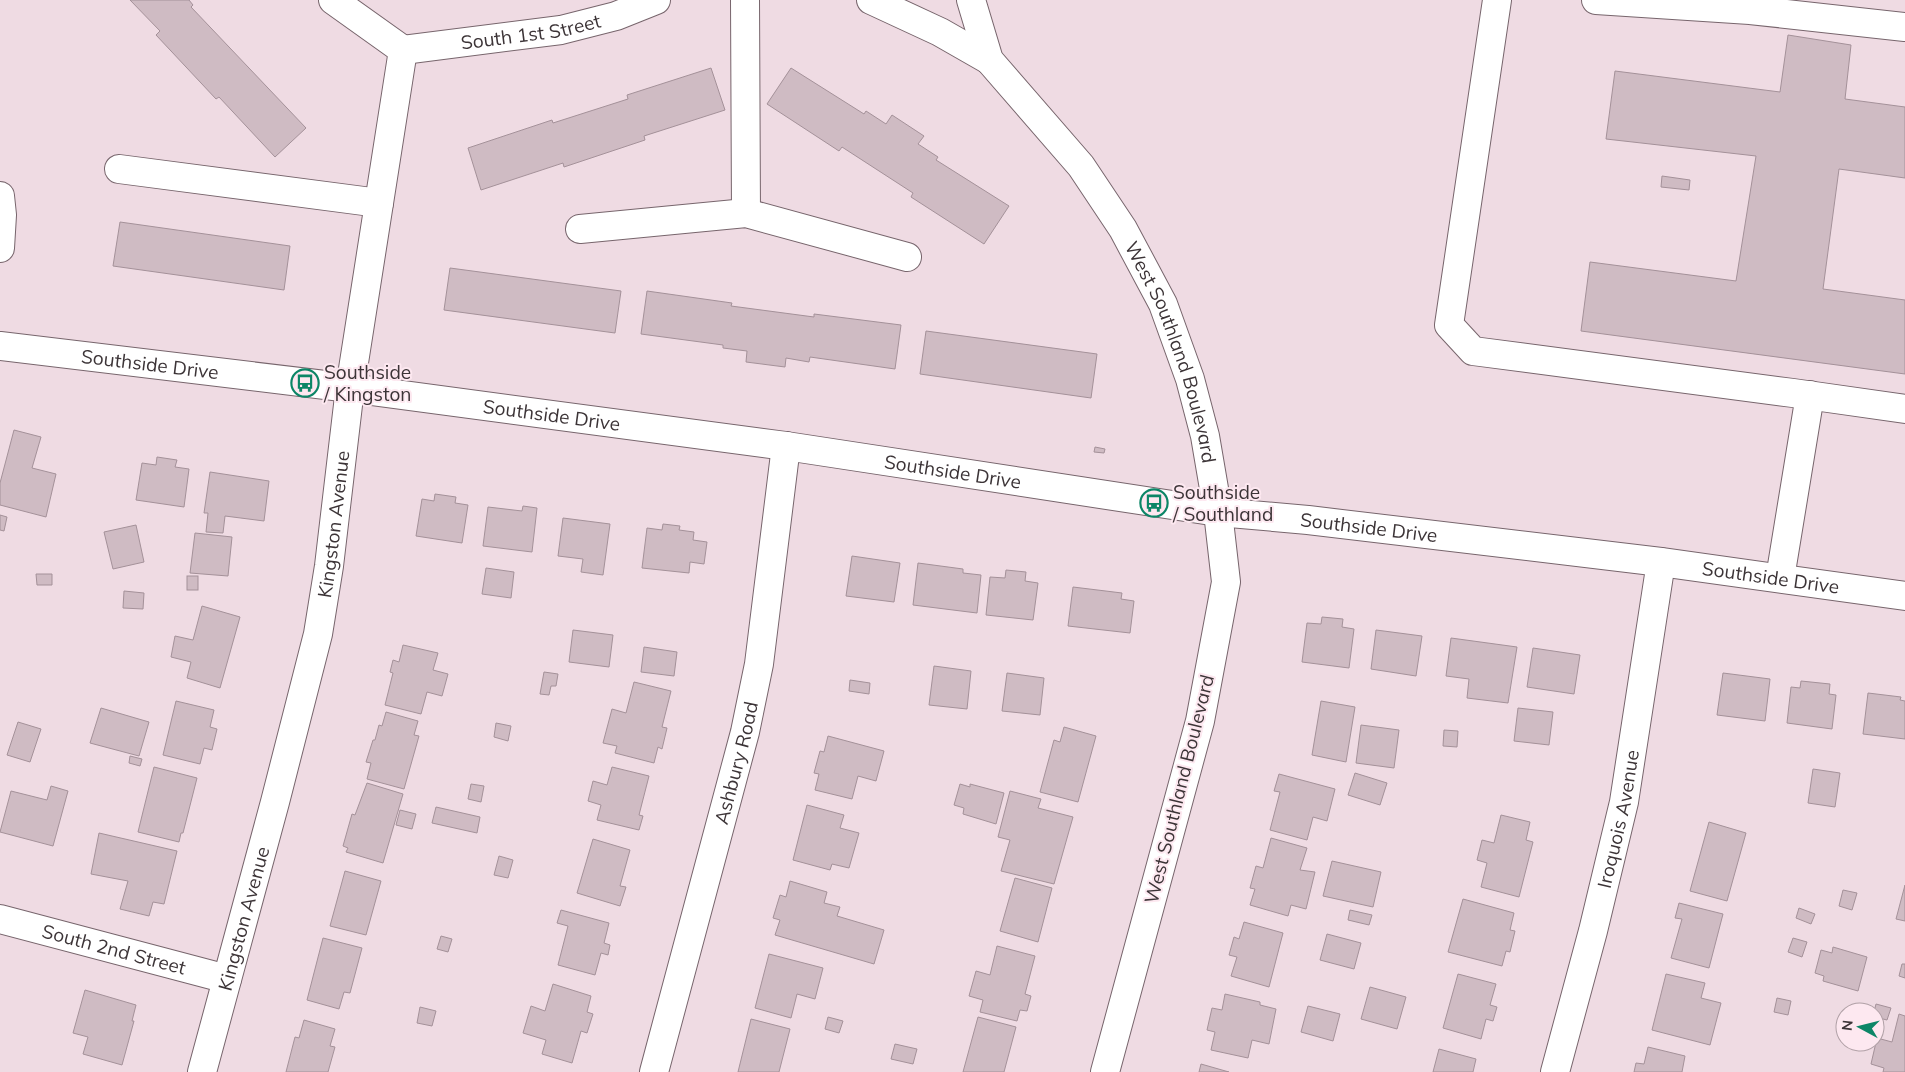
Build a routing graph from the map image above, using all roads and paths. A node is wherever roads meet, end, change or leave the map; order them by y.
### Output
1 (656, 0) edge
2 (745, 0) edge
3 (871, 0) edge
4 (971, 0) edge
5 (1497, 0) edge
6 (1596, 0) edge
7 (336, 1) edge
8 (1905, 27) edge
9 (402, 50) junction
10 (990, 60) junction
11 (119, 169) dead end
12 (0, 196) edge
13 (379, 203) junction
14 (746, 213) junction
15 (580, 230) dead end
16 (0, 248) edge
17 (907, 257) dead end
18 (0, 346) edge
19 (350, 388) junction
20 (1810, 395) junction
21 (1905, 409) edge
22 (786, 446) junction
23 (1218, 512) junction
24 (1661, 562) junction
25 (1780, 578) junction
26 (1905, 596) edge
27 (0, 919) edge
28 (227, 979) junction
29 (202, 1072) edge
30 (654, 1072) edge
31 (1105, 1072) edge
32 (1555, 1072) edge

1 - 9 street, South 1st Street
2 - 14 street
3 - 10 street
4 - 10 street, West Southland Boulevard
5 - 20 street
6 - 8 street
7 - 9 street
9 - 13 street, Kingston Avenue
10 - 23 street, West Southland Boulevard
11 - 13 street
12 - 16 street
13 - 19 street, Kingston Avenue
14 - 15 street
14 - 17 street
18 - 19 street, Southside Drive
19 - 22 street, Southside Drive
19 - 28 street, Kingston Avenue
20 - 21 street
20 - 25 street
22 - 23 street, Southside Drive
22 - 30 street, Ashbury Road
23 - 24 street, Southside Drive
23 - 31 street, West Southland Boulevard
24 - 25 street, Southside Drive
24 - 32 street, Iroquois Avenue
25 - 26 street, Southside Drive
27 - 28 street, South 2nd Street
28 - 29 street, Kingston Avenue

